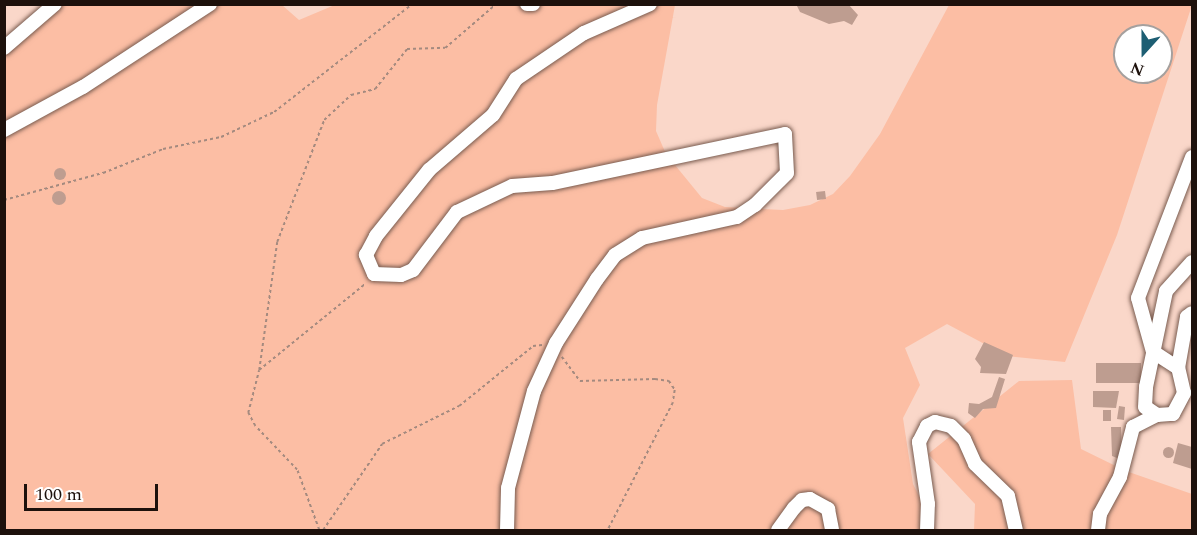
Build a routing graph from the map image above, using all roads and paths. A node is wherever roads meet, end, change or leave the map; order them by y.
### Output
1 (55, 4) edge
2 (210, 4) edge
3 (412, 4) edge
4 (496, 4) edge
5 (527, 4) edge
6 (533, 4) edge
7 (650, 4) edge
8 (4, 48) edge
9 (4, 130) edge
10 (1192, 157) edge
11 (4, 201) edge
12 (1192, 262) edge
13 (375, 274) junction
14 (1192, 313) edge
15 (556, 343) junction
16 (1153, 352) junction
17 (1178, 368) junction
18 (259, 370) junction
19 (1157, 415) junction
20 (319, 531) edge
21 (323, 531) edge
22 (507, 531) edge
23 (608, 531) edge
24 (778, 531) edge
25 (832, 531) edge
26 (927, 531) edge
27 (1016, 531) edge
28 (1098, 531) edge

1 - 8 street
2 - 9 street
3 - 11 path
4 - 18 path
5 - 6 street
7 - 13 street
10 - 16 street
12 - 16 street
13 - 15 street
13 - 18 path
14 - 17 street
15 - 21 path
15 - 22 street
15 - 23 path
16 - 17 street
16 - 19 street
17 - 19 street
18 - 20 path
19 - 28 street
24 - 25 street
26 - 27 street

